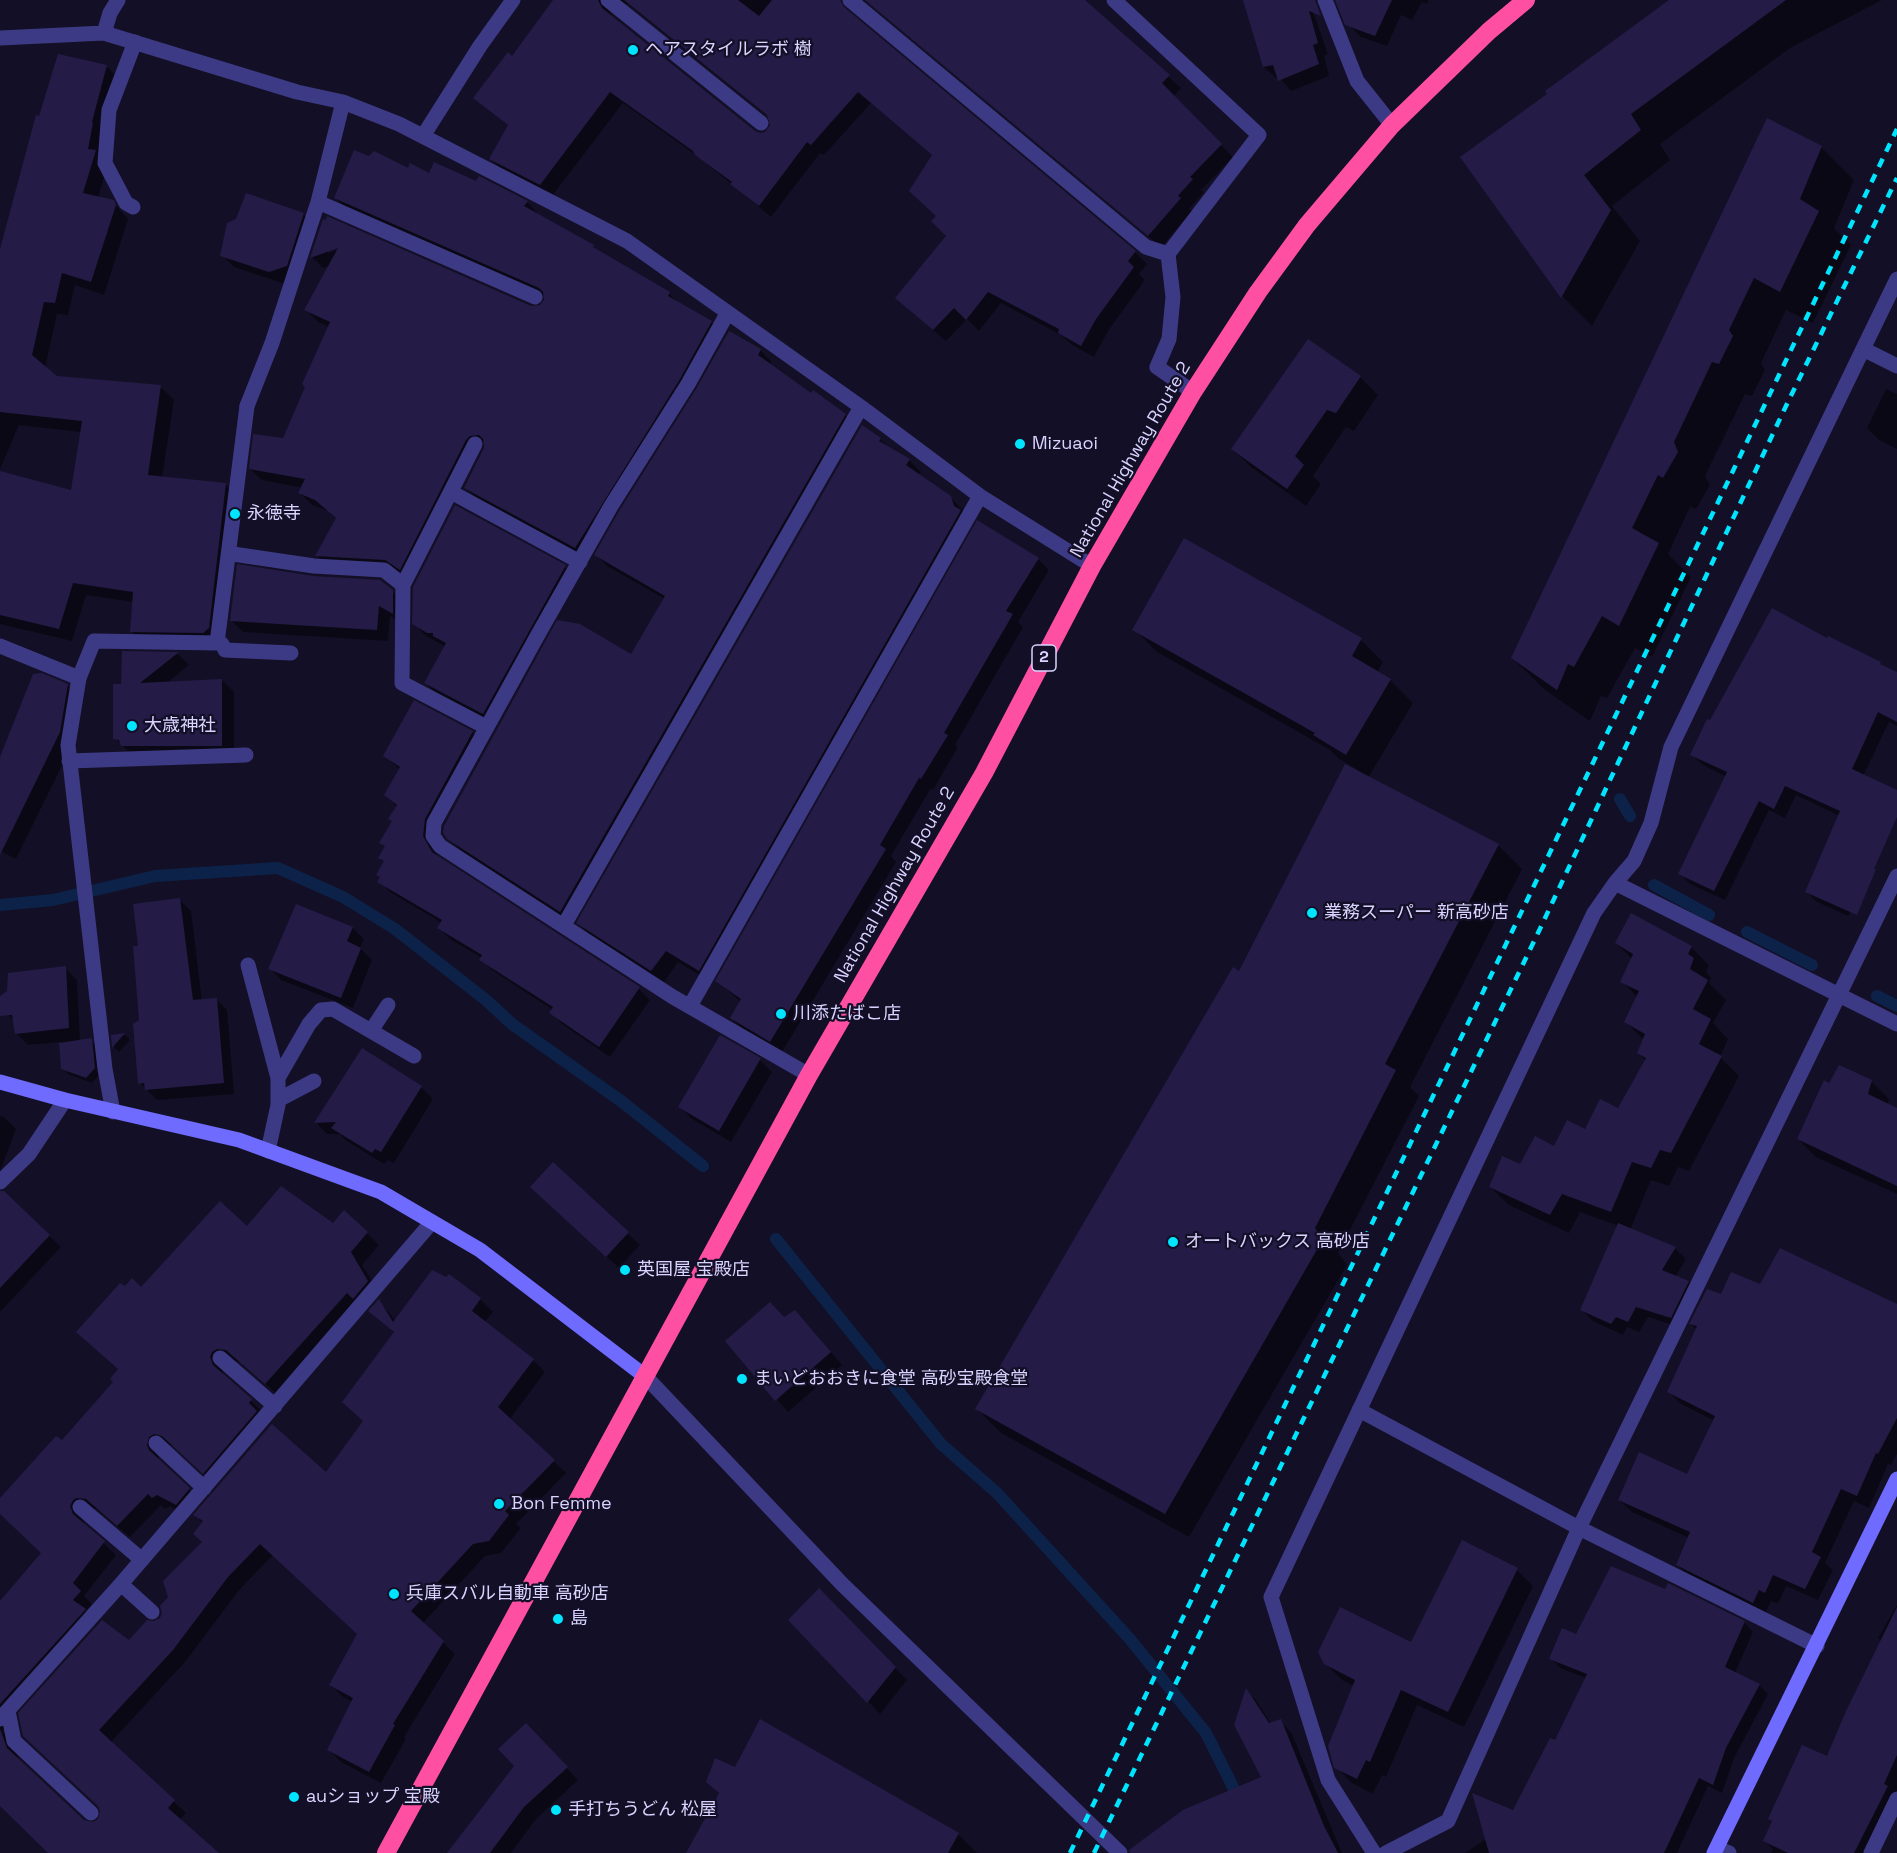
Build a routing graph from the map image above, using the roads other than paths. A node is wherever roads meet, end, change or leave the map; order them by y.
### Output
1 (513, 0) edge
2 (608, 0) edge
3 (850, 0) edge
4 (1114, 0) edge
5 (1325, 0) edge
6 (1526, 0) edge
7 (114, 6) edge
8 (104, 33) junction
9 (0, 38) edge
10 (135, 42) junction
11 (343, 102) junction
12 (761, 123) dead end
13 (1392, 125) junction
14 (423, 136) junction
15 (318, 202) junction
16 (133, 207) dead end
17 (1168, 254) junction
18 (1897, 279) edge
19 (535, 297) dead end
20 (727, 314) junction
21 (1863, 349) junction
22 (1897, 366) edge
23 (1193, 392) junction
24 (861, 407) junction
25 (475, 444) dead end
26 (452, 492) junction
27 (980, 496) junction
28 (229, 551) junction
29 (580, 562) junction
30 (1092, 566) junction
31 (403, 585) junction
32 (218, 643) junction
33 (0, 646) edge
34 (291, 653) dead end
35 (78, 678) junction
36 (486, 727) junction
37 (246, 755) dead end
38 (69, 761) junction
39 (1897, 876) edge
40 (1615, 883) junction
41 (564, 925) junction
42 (248, 965) dead end
43 (1840, 996) junction
44 (388, 1005) dead end
45 (690, 1006) junction
46 (1897, 1024) edge
47 (371, 1031) junction
48 (414, 1056) dead end
49 (809, 1075) junction
50 (278, 1078) junction
51 (314, 1081) dead end
52 (0, 1082) edge
53 (65, 1100) junction
54 (278, 1100) junction
55 (113, 1112) junction
56 (268, 1151) junction
57 (0, 1182) edge
58 (432, 1222) junction
59 (220, 1358) dead end
60 (646, 1377) junction
61 (275, 1406) junction
62 (1359, 1410) junction
63 (156, 1443) dead end
64 (1897, 1479) edge
65 (204, 1488) junction
66 (80, 1507) dead end
67 (1579, 1528) junction
68 (142, 1560) junction
69 (121, 1584) junction
70 (152, 1612) dead end
71 (1817, 1646) junction
72 (4, 1715) edge
73 (1897, 1799) edge
74 (91, 1813) dead end
75 (1720, 1851) edge
76 (386, 1853) edge
77 (1120, 1853) edge
78 (1374, 1853) edge
79 (1386, 1853) edge
80 (1871, 1853) edge

1 - 14 street
2 - 12 street
3 - 17 street
4 - 17 street
5 - 13 street
6 - 13 highway, National Highway Route 2 / 2
7 - 8 street
8 - 9 street
8 - 10 street
10 - 11 street
10 - 16 street
11 - 14 street
11 - 15 street
13 - 23 highway, National Highway Route 2 / 2
14 - 20 street
15 - 19 street
15 - 28 street
17 - 23 street
18 - 21 street
20 - 24 street
20 - 29 street
21 - 22 street
21 - 40 street
23 - 30 highway, National Highway Route 2 / 2
24 - 27 street
24 - 41 street
25 - 26 street
26 - 29 street
26 - 31 street
27 - 30 street
27 - 45 street
28 - 31 street
28 - 32 street
29 - 36 street
30 - 49 highway, National Highway Route 2 / 2
31 - 36 street
32 - 34 street
32 - 35 street
33 - 35 street
35 - 38 street
36 - 41 street
37 - 38 street
38 - 55 street
39 - 43 street
40 - 43 street
40 - 62 street
41 - 45 street
42 - 50 street
43 - 46 street
43 - 67 street
44 - 47 street
45 - 49 street
47 - 48 street
47 - 50 street
49 - 60 highway, National Highway Route 2 / 2
50 - 54 street
51 - 54 street
52 - 53 street
53 - 55 street
53 - 57 street
54 - 56 street
55 - 56 street
56 - 58 street
58 - 60 street
58 - 61 street
59 - 61 street
60 - 76 highway, National Highway Route 2 / 2
60 - 77 street
61 - 65 street
62 - 67 street
62 - 78 street
63 - 65 street
64 - 71 street
65 - 68 street
66 - 68 street
67 - 71 street
67 - 79 street
68 - 69 street
69 - 70 street
69 - 72 street
71 - 75 street
72 - 74 street
73 - 80 street

